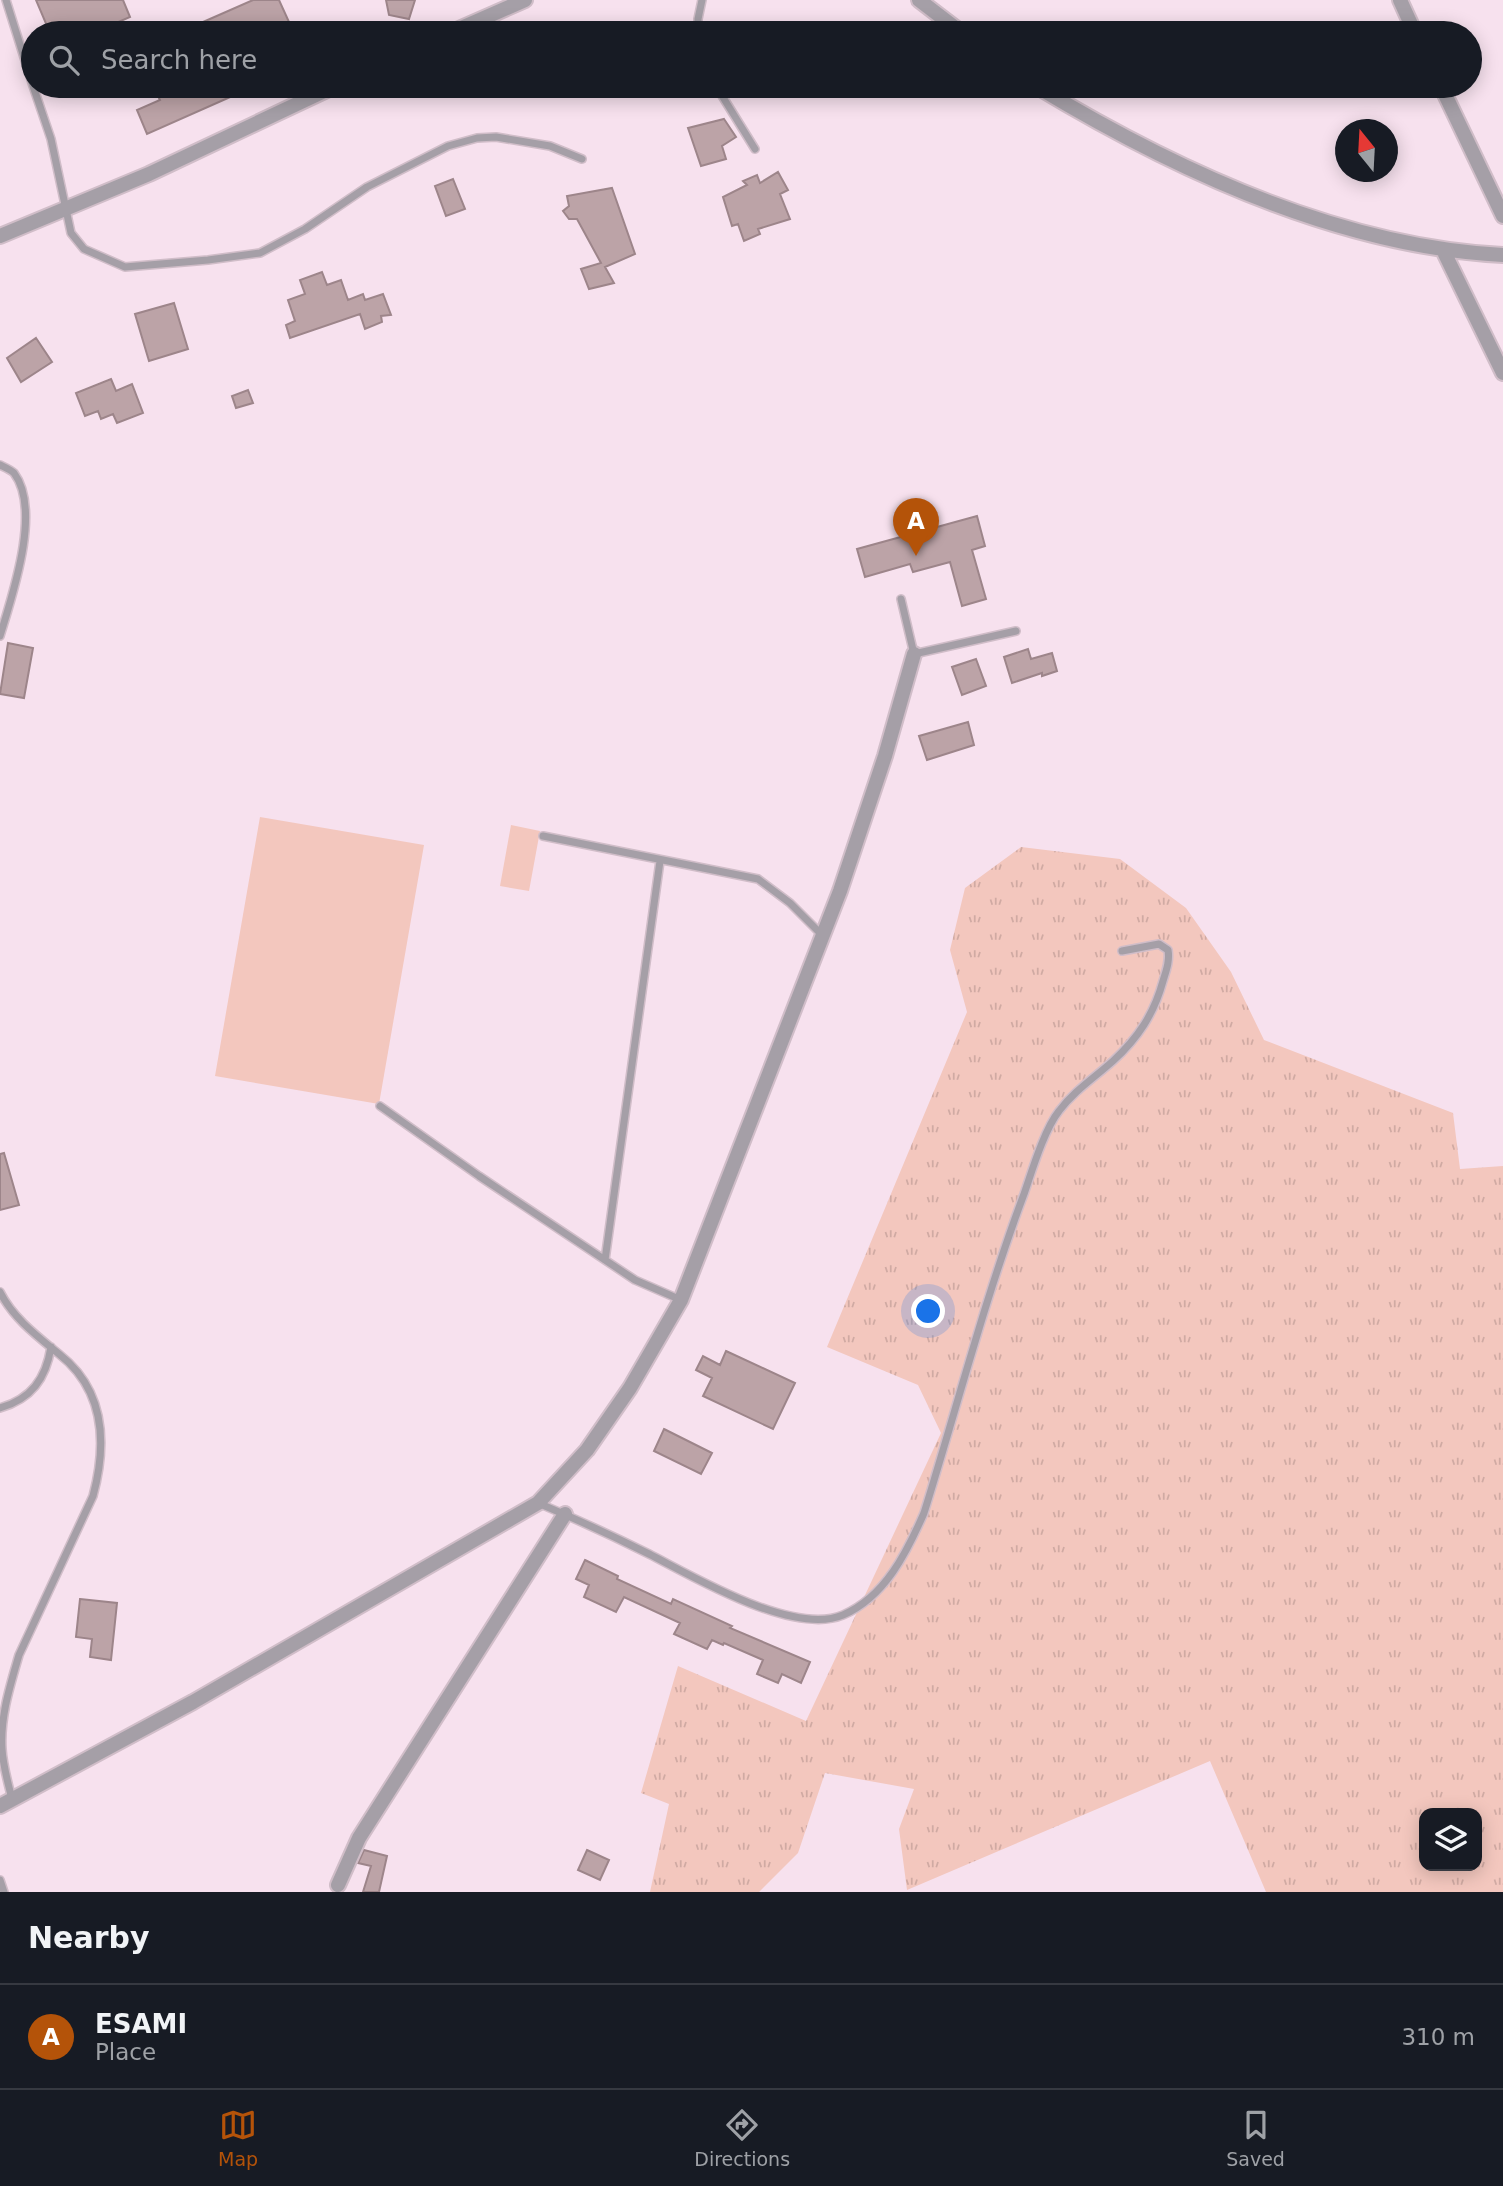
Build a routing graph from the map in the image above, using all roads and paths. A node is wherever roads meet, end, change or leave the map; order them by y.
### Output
1 (6, 0) edge
2 (525, 0) edge
3 (702, 0) edge
4 (919, 0) edge
5 (1400, 0) edge
6 (477, 21) edge
7 (698, 21) edge
8 (946, 21) edge
9 (1410, 21) edge
10 (21, 48) edge
11 (37, 98) edge
12 (310, 98) edge
13 (723, 98) edge
14 (1056, 98) edge
15 (1447, 98) edge
16 (755, 149) dead end
17 (582, 159) dead end
18 (64, 210) junction
19 (1503, 216) edge
20 (0, 236) edge
21 (1443, 250) junction
22 (1503, 255) edge
23 (1503, 373) edge
24 (0, 465) edge
25 (901, 599) dead end
26 (1016, 631) dead end
27 (0, 636) edge
28 (914, 654) junction
29 (543, 836) dead end
30 (660, 861) junction
31 (824, 936) junction
32 (1122, 951) dead end
33 (380, 1106) dead end
34 (606, 1260) junction
35 (0, 1292) edge
36 (681, 1300) junction
37 (0, 1312) edge
38 (12, 1313) junction
39 (51, 1347) junction
40 (0, 1408) edge
41 (538, 1503) junction
42 (565, 1514) junction
43 (6, 1803) edge
44 (0, 1880) edge
45 (338, 1885) dead end
46 (4, 1892) edge

1 - 10 lane
2 - 6 street
3 - 7 lane
4 - 8 street
5 - 9 street
11 - 18 lane
12 - 18 street
13 - 16 lane
14 - 21 street
15 - 19 street
17 - 18 lane
18 - 20 street
21 - 22 street
21 - 23 street
24 - 27 lane
25 - 28 lane
26 - 28 lane
28 - 31 street
29 - 30 lane
30 - 31 lane
30 - 34 lane
31 - 36 street
32 - 42 lane
33 - 34 lane
34 - 36 lane
35 - 38 lane
36 - 41 street
37 - 38 lane
38 - 39 lane
39 - 40 lane
39 - 43 lane
41 - 42 lane
41 - 43 street
42 - 45 street
44 - 46 lane

